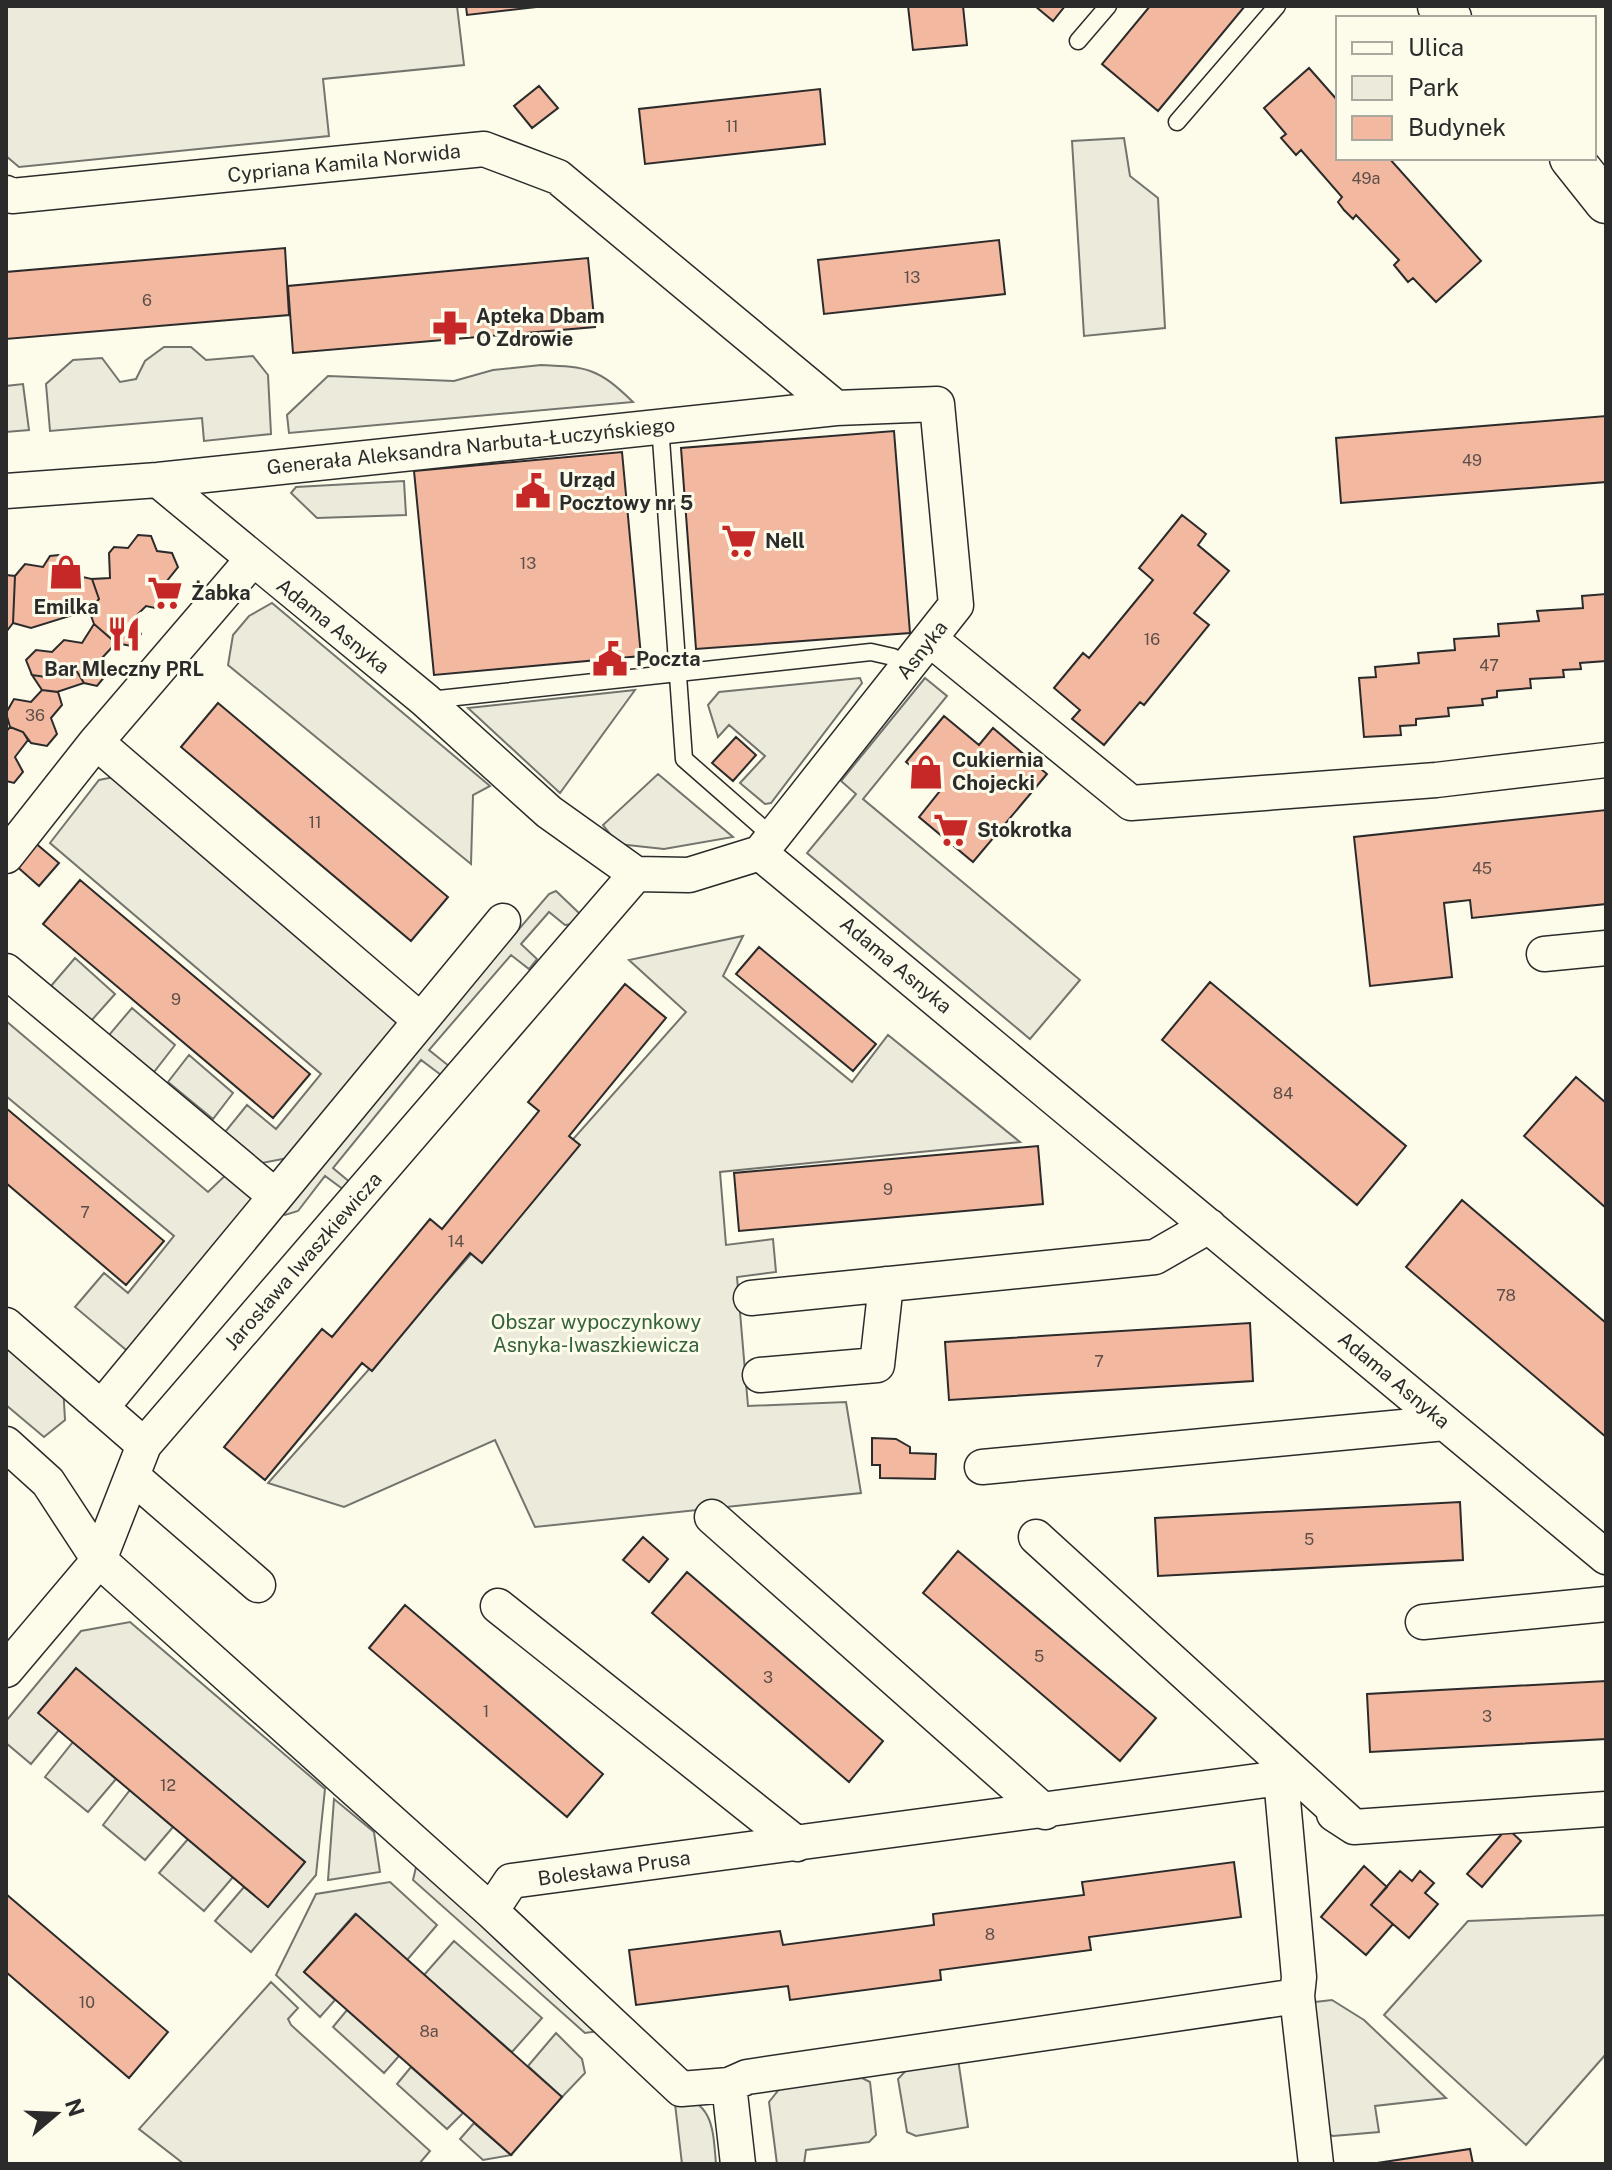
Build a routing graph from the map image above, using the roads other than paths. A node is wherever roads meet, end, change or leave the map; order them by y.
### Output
1 (1108, 6) edge
2 (1277, 6) edge
3 (1078, 41) dead end
4 (1177, 122) dead end
5 (1573, 160) edge
6 (6, 193) edge
7 (1606, 202) edge
8 (937, 404) joint
9 (836, 408) junction
10 (660, 425) junction
11 (158, 480) junction
12 (6, 491) edge
13 (252, 560) junction
14 (931, 640) junction
15 (907, 669) junction
16 (677, 671) junction
17 (425, 700) junction
18 (96, 742) junction
19 (1606, 760) edge
20 (767, 845) junction
21 (6, 856) edge
22 (636, 874) junction
23 (503, 921) dead end
24 (1606, 948) edge
25 (1544, 954) dead end
26 (6, 971) edge
27 (420, 1020) junction
28 (274, 1195) junction
29 (1209, 1226) junction
30 (886, 1284) junction
31 (751, 1298) dead end
32 (6, 1325) edge
33 (760, 1375) dead end
34 (101, 1408) junction
35 (1445, 1423) junction
36 (6, 1444) edge
37 (138, 1460) junction
38 (982, 1467) dead end
39 (712, 1517) dead end
40 (1036, 1537) dead end
41 (1606, 1557) edge
42 (99, 1560) junction
43 (258, 1585) dead end
44 (1606, 1604) edge
45 (498, 1606) dead end
46 (1423, 1622) dead end
47 (6, 1670) edge
48 (1281, 1778) junction
49 (1606, 1809) edge
50 (1045, 1812) junction
51 (1354, 1827) junction
52 (797, 1844) junction
53 (491, 1911) junction
54 (1297, 1996) junction
55 (729, 2085) junction
56 (738, 2164) edge
57 (1316, 2164) edge

1 - 3 lane
2 - 4 lane
5 - 7 street
6 - 9 street, Cypriana Kamila Norwida
8 - 9 street, Generała Aleksandra Narbuta-Łuczyńskiego
8 - 14 street, Asnyka
9 - 10 street, Generała Aleksandra Narbuta-Łuczyńskiego
10 - 11 street, Generała Aleksandra Narbuta-Łuczyńskiego
10 - 16 lane
11 - 12 street, Generała Aleksandra Narbuta-Łuczyńskiego
11 - 13 street, Adama Asnyka
13 - 17 street, Adama Asnyka
13 - 18 street
14 - 15 street, Asnyka
14 - 19 street
15 - 16 lane
15 - 20 street, Asnyka
16 - 17 lane
16 - 20 lane
17 - 22 street, Adama Asnyka
18 - 21 street
18 - 27 street
20 - 22 street
20 - 29 street, Adama Asnyka
22 - 37 street, Jarosława Iwaszkiewicza
23 - 27 street
24 - 25 street
26 - 28 street
27 - 28 street
28 - 34 street
29 - 30 street
29 - 35 street, Adama Asnyka
30 - 31 street
30 - 33 street
32 - 34 street
34 - 37 street
35 - 38 street
35 - 41 street, Adama Asnyka
36 - 42 street
37 - 42 street, Jarosława Iwaszkiewicza
37 - 43 street
39 - 50 street
40 - 51 street
42 - 47 street, Jarosława Iwaszkiewicza
42 - 53 street
44 - 46 street
45 - 52 street
48 - 50 street, Bolesława Prusa
48 - 51 street
48 - 54 street
49 - 51 street
50 - 52 street, Bolesława Prusa
52 - 53 street, Bolesława Prusa
53 - 55 street
54 - 55 street
54 - 57 street
55 - 56 street

